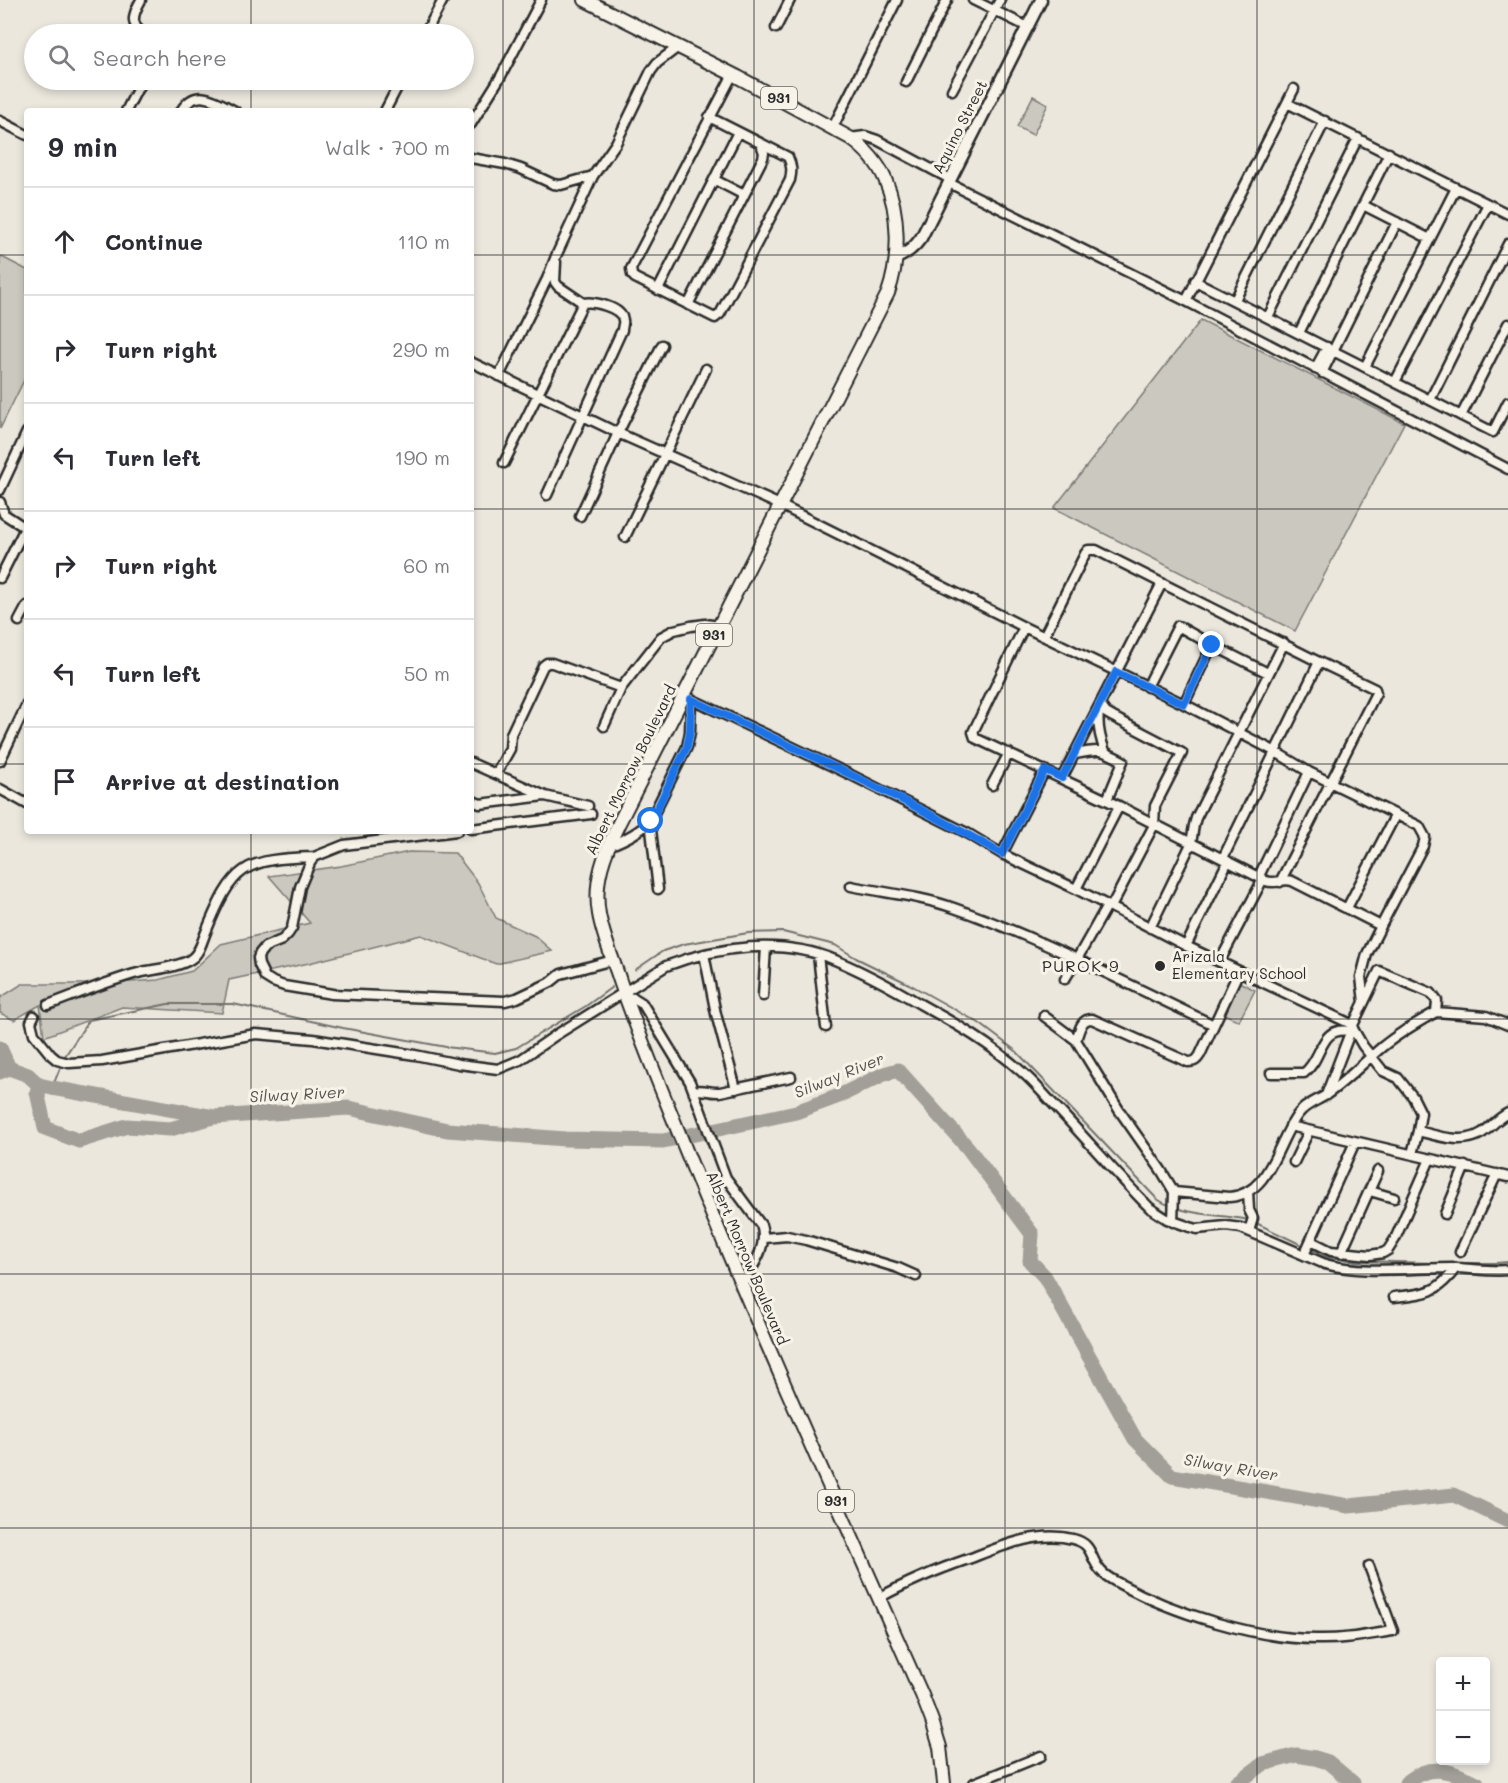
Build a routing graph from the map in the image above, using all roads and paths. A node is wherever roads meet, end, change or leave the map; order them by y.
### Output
1 (141, 0) edge
2 (443, 0) edge
3 (541, 0) edge
4 (585, 0) edge
5 (790, 0) edge
6 (897, 0) edge
7 (947, 0) edge
8 (973, 0) edge
9 (1000, 0) edge
10 (1041, 0) edge
11 (995, 11) junction
12 (134, 24) edge
13 (430, 24) edge
14 (1028, 27) junction
15 (776, 28) dead end
16 (678, 47) junction
17 (733, 74) junction
18 (906, 82) dead end
19 (137, 90) edge
20 (396, 90) edge
21 (952, 90) dead end
22 (1294, 90) dead end
23 (1287, 103) junction
24 (128, 108) edge
25 (184, 108) edge
26 (229, 108) edge
27 (386, 108) edge
28 (709, 117) junction
29 (474, 119) edge
30 (0, 121) edge
31 (1325, 121) junction
32 (833, 127) junction
33 (738, 132) junction
34 (24, 133) edge
35 (850, 138) junction
36 (1358, 138) junction
37 (761, 144) junction
38 (1389, 153) junction
39 (474, 160) edge
40 (593, 176) junction
41 (715, 180) junction
42 (950, 181) junction
43 (1456, 188) junction
44 (744, 195) junction
45 (1488, 204) junction
46 (1363, 205) junction
47 (1508, 214) edge
48 (1397, 222) junction
49 (1430, 239) junction
50 (1508, 244) edge
51 (556, 255) junction
52 (896, 258) junction
53 (1195, 281) junction
54 (658, 290) junction
55 (1235, 300) junction
56 (1186, 301) junction
57 (583, 303) junction
58 (688, 305) junction
59 (1268, 317) junction
60 (1508, 324) edge
61 (1299, 333) junction
62 (662, 345) dead end
63 (1330, 349) junction
64 (474, 364) edge
65 (1365, 367) junction
66 (706, 369) dead end
67 (1319, 371) junction
68 (499, 376) junction
69 (1395, 382) junction
70 (538, 394) junction
71 (1430, 400) junction
72 (1508, 402) edge
73 (1461, 416) junction
74 (583, 417) junction
75 (618, 433) junction
76 (24, 438) edge
77 (665, 454) junction
78 (504, 463) dead end
79 (1508, 469) edge
80 (0, 490) edge
81 (547, 495) dead end
82 (0, 502) edge
83 (780, 505) junction
84 (2, 514) edge
85 (580, 516) dead end
86 (24, 527) edge
87 (24, 532) edge
88 (625, 537) dead end
89 (0, 578) edge
90 (1162, 583) junction
91 (24, 612) edge
92 (19, 621) dead end
93 (719, 626) junction
94 (1024, 627) junction
95 (1044, 636) junction
96 (1284, 643) junction
97 (1212, 645) junction
98 (1319, 662) junction
99 (1116, 672) junction
100 (1268, 673) junction
101 (1148, 687) junction
102 (621, 688) junction
103 (687, 697) junction
104 (1184, 704) junction
105 (1100, 705) junction
106 (24, 710) edge
107 (604, 726) dead end
108 (1238, 733) junction
109 (1105, 751) junction
110 (1274, 751) junction
111 (1009, 753) junction
112 (1075, 754) junction
113 (0, 761) edge
114 (474, 764) edge
115 (1045, 770) junction
116 (1309, 772) junction
117 (496, 774) junction
118 (1062, 778) junction
119 (1330, 782) junction
120 (992, 785) dead end
121 (0, 789) edge
122 (545, 796) junction
123 (1107, 800) junction
124 (24, 802) edge
125 (474, 803) edge
126 (1119, 806) junction
127 (1395, 816) junction
128 (651, 821) junction
129 (1154, 825) junction
130 (474, 829) edge
131 (433, 834) edge
132 (1191, 844) junction
133 (608, 846) junction
134 (1002, 854) junction
135 (314, 857) junction
136 (1225, 860) junction
137 (1261, 878) junction
138 (1280, 882) junction
139 (851, 886) dead end
140 (658, 888) dead end
141 (1076, 890) junction
142 (1109, 906) junction
143 (1347, 908) junction
144 (1381, 926) junction
145 (1150, 928) junction
146 (1186, 946) junction
147 (766, 947) junction
148 (704, 954) junction
149 (818, 955) junction
150 (1077, 959) junction
151 (613, 960) junction
152 (1220, 962) junction
153 (1239, 971) junction
154 (1065, 979) dead end
155 (625, 995) junction
156 (763, 996) dead end
157 (1364, 1002) junction
158 (48, 1005) dead end
159 (1436, 1012) junction
160 (34, 1016) dead end
161 (1044, 1016) dead end
162 (1214, 1025) junction
163 (1508, 1025) edge
164 (826, 1027) dead end
165 (1352, 1028) junction
166 (1076, 1040) junction
167 (1364, 1046) junction
168 (1382, 1046) junction
169 (1371, 1057) junction
170 (1361, 1065) junction
171 (1271, 1073) dead end
172 (791, 1077) dead end
173 (736, 1089) junction
174 (695, 1093) junction
175 (1326, 1095) junction
176 (1508, 1113) edge
177 (1290, 1126) junction
178 (1309, 1131) junction
179 (1418, 1131) junction
180 (1355, 1142) junction
181 (1412, 1154) junction
182 (1430, 1159) junction
183 (1294, 1161) dead end
184 (1465, 1166) junction
185 (1378, 1171) dead end
186 (1497, 1174) junction
187 (1508, 1177) edge
188 (1248, 1191) junction
189 (1370, 1191) junction
190 (1174, 1192) junction
191 (1394, 1198) dead end
192 (1174, 1213) junction
193 (1445, 1214) dead end
194 (1252, 1224) junction
195 (764, 1238) junction
196 (1310, 1243) junction
197 (1460, 1252) dead end
198 (1341, 1253) junction
199 (1305, 1254) junction
200 (1456, 1268) junction
201 (1508, 1270) edge
202 (916, 1276) dead end
203 (741, 1286) junction
204 (1394, 1297) dead end
205 (1369, 1566) dead end
206 (879, 1598) junction
207 (1041, 1756) dead end
208 (944, 1783) edge
209 (974, 1783) edge

1 - 12 street
2 - 13 street
3 - 29 street
4 - 16 highway, Albert Morrow Boulevard / 931
5 - 15 street
6 - 32 street
7 - 18 street
8 - 11 street
9 - 11 street
10 - 14 main road, Aquino Street
11 - 14 street
11 - 21 street
14 - 42 main road, Aquino Street
16 - 17 highway, Albert Morrow Boulevard / 931
16 - 40 street
17 - 28 street
17 - 32 highway, Albert Morrow Boulevard / 931
19 - 24 street
20 - 27 street
22 - 23 street
23 - 31 street
23 - 53 street
25 - 26 street
28 - 33 street
28 - 54 street
30 - 34 street
31 - 36 street
31 - 55 street
32 - 35 highway, Albert Morrow Boulevard / 931
33 - 37 street
33 - 41 street
35 - 42 street
35 - 52 highway, Albert Morrow Boulevard / 931
36 - 38 street
36 - 59 street
37 - 44 street
37 - 58 street
38 - 43 street
38 - 46 street
39 - 40 street
40 - 51 street
41 - 44 street
41 - 54 street
42 - 52 main road, Aquino Street
42 - 56 street
43 - 45 street
43 - 49 street
44 - 58 street
45 - 47 street
45 - 69 street
46 - 48 street
46 - 61 street
48 - 49 street
48 - 63 street
49 - 65 street
50 - 71 street
51 - 57 street
51 - 68 street
52 - 83 highway, Albert Morrow Boulevard / 931
53 - 55 street
53 - 56 street
54 - 58 street
55 - 59 street
56 - 67 street
57 - 70 street
57 - 74 street
59 - 61 street
60 - 73 street
61 - 63 street
62 - 75 street
63 - 65 street
63 - 67 street
64 - 68 street
65 - 69 street
66 - 77 street
67 - 79 street
68 - 70 street
69 - 71 street
70 - 74 street
70 - 78 street
71 - 73 street
72 - 73 street
74 - 75 street
74 - 81 street
75 - 77 street
75 - 85 street
76 - 80 street
77 - 83 street
77 - 88 street
82 - 84 street
83 - 93 highway, Albert Morrow Boulevard / 931
83 - 94 street
84 - 86 street
87 - 89 street
90 - 95 street
90 - 96 street
90 - 99 street
91 - 92 street
93 - 102 street
93 - 103 highway, Albert Morrow Boulevard / 931
94 - 95 street
94 - 111 street
95 - 99 street
96 - 98 street
96 - 100 street
97 - 100 street
97 - 101 street
97 - 104 street
98 - 110 street
98 - 119 street
99 - 101 street
99 - 105 street
100 - 108 street
101 - 104 street
102 - 107 street
102 - 117 street
103 - 128 street
103 - 133 highway, Albert Morrow Boulevard / 931
103 - 134 street
104 - 108 street
105 - 109 street
105 - 112 street
105 - 129 street
106 - 113 street
108 - 110 street
108 - 132 street
109 - 112 street
109 - 123 street
110 - 116 street
110 - 136 street
111 - 115 street
111 - 120 street
112 - 118 street
114 - 117 street
115 - 118 street
115 - 134 street
116 - 119 street
116 - 137 street
117 - 122 street
118 - 123 street
119 - 127 street
119 - 138 street
121 - 124 street
122 - 125 street
122 - 130 street
123 - 126 street
126 - 129 street
126 - 141 street
127 - 143 street
127 - 144 street
128 - 133 street
128 - 140 street
129 - 132 street
129 - 142 street
131 - 135 street
132 - 136 street
132 - 145 street
133 - 151 highway, Albert Morrow Boulevard / 931
134 - 141 street
135 - 151 street
135 - 158 street
136 - 137 street
136 - 146 street
137 - 138 street
137 - 152 street
138 - 143 street
139 - 150 street
141 - 142 street
142 - 145 street
142 - 150 street
143 - 144 street
144 - 157 street
145 - 146 street
146 - 152 street
147 - 148 street
147 - 149 street
147 - 156 street
148 - 155 street
148 - 173 street
149 - 164 street
149 - 192 street
150 - 154 street
150 - 162 street
151 - 155 highway, Albert Morrow Boulevard / 931
152 - 153 street
153 - 162 street
153 - 165 street
155 - 160 street
155 - 174 street
155 - 203 highway, Albert Morrow Boulevard / 931
157 - 159 street
157 - 165 street
159 - 163 street
159 - 168 street
161 - 166 street
162 - 166 street
165 - 167 street
165 - 171 street
165 - 175 street
166 - 190 street
167 - 168 street
167 - 169 street
167 - 170 street
168 - 169 street
169 - 170 street
169 - 179 street
170 - 175 street
172 - 173 street
173 - 174 street
174 - 195 street
175 - 177 street
176 - 179 street
177 - 178 street
177 - 188 street
178 - 180 street
178 - 183 street
179 - 181 street
180 - 181 street
180 - 196 street
181 - 182 street
182 - 184 street
182 - 198 street
184 - 186 street
184 - 193 street
185 - 189 street
186 - 187 street
186 - 197 street
188 - 190 street
188 - 194 street
189 - 191 street
189 - 198 street
190 - 192 street
192 - 194 street
194 - 199 street
195 - 202 street
195 - 203 street
196 - 198 street
196 - 199 street
199 - 200 street
200 - 201 street
200 - 204 street
203 - 206 highway, Albert Morrow Boulevard / 931
205 - 206 street
206 - 208 highway, Albert Morrow Boulevard / 931
207 - 209 street

